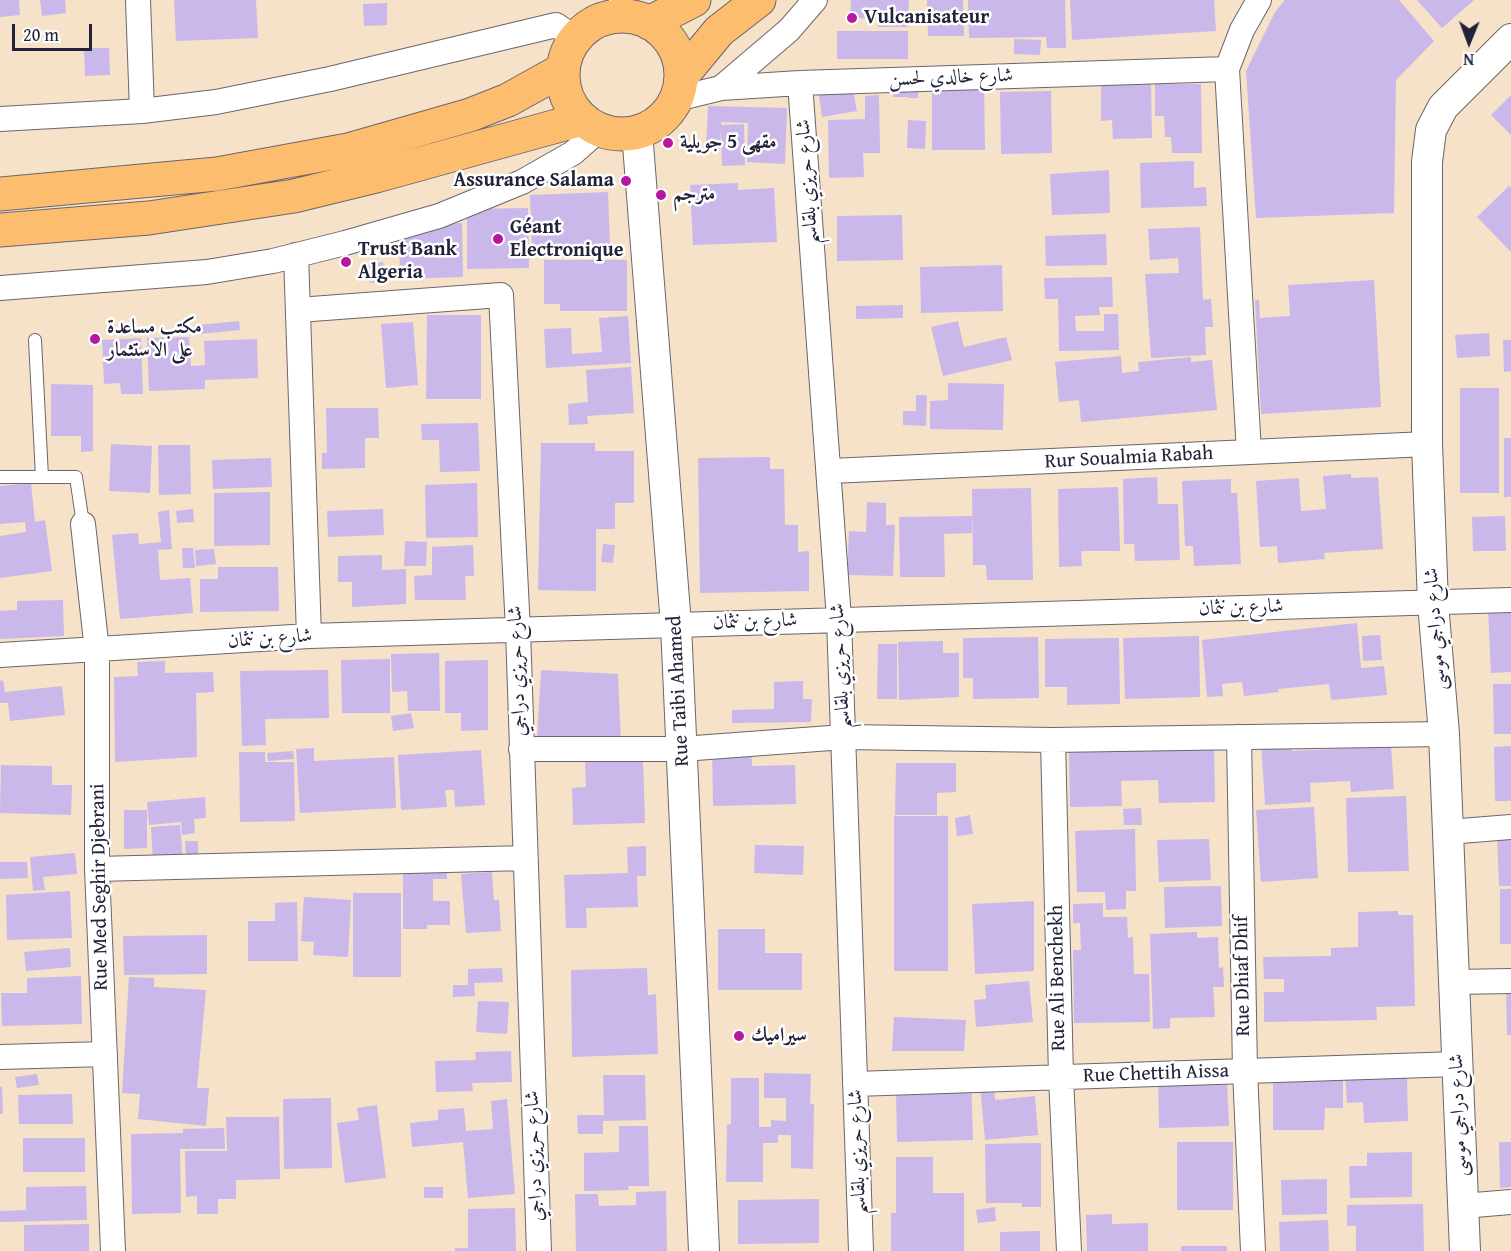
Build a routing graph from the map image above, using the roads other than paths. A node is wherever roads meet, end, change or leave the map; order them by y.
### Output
1 (138, 0) edge
2 (694, 0) edge
3 (759, 0) edge
4 (814, 0) edge
5 (1260, 0) edge
6 (615, 8) edge
7 (650, 23) junction
8 (575, 38) junction
9 (1511, 39) edge
10 (1227, 69) junction
11 (562, 70) junction
12 (800, 83) junction
13 (678, 88) junction
14 (720, 88) junction
15 (142, 111) junction
16 (0, 119) edge
17 (591, 124) junction
18 (637, 132) junction
19 (0, 194) edge
20 (0, 230) edge
21 (296, 255) junction
22 (0, 288) edge
23 (297, 310) junction
24 (35, 340) dead end
25 (1427, 444) junction
26 (1249, 452) junction
27 (830, 471) junction
28 (0, 477) edge
29 (42, 477) junction
30 (83, 524) joint
31 (1511, 600) edge
32 (1433, 603) junction
33 (839, 618) junction
34 (676, 625) junction
35 (518, 630) junction
36 (309, 636) junction
37 (97, 651) junction
38 (0, 655) edge
39 (1444, 734) junction
40 (844, 737) junction
41 (1239, 737) junction
42 (1053, 740) junction
43 (521, 749) junction
44 (682, 749) junction
45 (1511, 827) edge
46 (1448, 832) junction
47 (525, 858) junction
48 (97, 869) junction
49 (1511, 981) edge
50 (1454, 982) junction
51 (105, 1054) junction
52 (0, 1057) edge
53 (1457, 1064) junction
54 (1245, 1071) junction
55 (1061, 1077) junction
56 (855, 1084) junction
57 (1511, 1202) edge
58 (1463, 1206) junction
59 (113, 1251) edge
60 (539, 1251) edge
61 (704, 1251) edge
62 (861, 1251) edge
63 (1069, 1251) edge
64 (1253, 1251) edge
65 (1465, 1251) edge

1 - 15 street
2 - 7 main road
3 - 13 main road
4 - 14 street
5 - 10 street
6 - 7 main road
6 - 8 main road
7 - 13 main road
8 - 11 main road
8 - 15 street
9 - 25 street, شارع دراجي موسى
10 - 12 street, شارع خالدي لحسن
10 - 26 street
11 - 17 main road
11 - 19 main road
12 - 14 street, شارع خالدي لحسن
12 - 27 street, شارع حريزي بلقاسم
13 - 14 street, شارع خالدي لحسن
13 - 18 main road
15 - 16 street
17 - 18 main road
17 - 20 main road
17 - 21 street
18 - 34 street, Rue Taibi Ahamed
21 - 22 street
21 - 23 street
23 - 35 street, شارع حريزي دراجي
23 - 36 street
24 - 29 lane
25 - 26 street, Rur Soualmia Rabah
25 - 32 street, شارع دراجي موسى
26 - 27 street, Rur Soualmia Rabah
27 - 33 street, شارع حريزي بلقاسم
28 - 29 lane
29 - 30 lane
30 - 37 street, Rue Med Seghir Djebrani
31 - 32 street, شارع بن نثمان
32 - 33 street, شارع بن نثمان
32 - 39 street, شارع دراجي موسى
33 - 34 street, شارع بن نثمان
33 - 40 street, شارع حريزي بلقاسم
34 - 35 street, شارع بن نثمان
34 - 44 street, Rue Taibi Ahamed
35 - 36 street, شارع بن نثمان
35 - 43 street, شارع حريزي دراجي
36 - 37 street, شارع بن نثمان
37 - 38 street, شارع بن نثمان
37 - 48 street, Rue Med Seghir Djebrani
39 - 41 street
39 - 46 street, شارع دراجي موسى
40 - 42 street
40 - 44 street
40 - 56 street, شارع حريزي بلقاسم
41 - 42 street
41 - 54 street, Rue Dhiaf Dhif
42 - 55 street, Rue Ali Benchekh
43 - 44 street
43 - 47 street, شارع حريزي دراجي
44 - 61 street, Rue Taibi Ahamed
45 - 46 street
46 - 50 street, شارع دراجي موسى
47 - 48 street
47 - 60 street, شارع حريزي دراجي
48 - 51 street, Rue Med Seghir Djebrani
49 - 50 street
50 - 53 street, شارع دراجي موسى
51 - 52 street
51 - 59 street, Rue Med Seghir Djebrani
53 - 54 street, Rue Chettih Aissa
53 - 58 street, شارع دراجي موسى
54 - 55 street, Rue Chettih Aissa
54 - 64 street, Rue Dhiaf Dhif
55 - 56 street, Rue Chettih Aissa
55 - 63 street, Rue Ali Benchekh
56 - 62 street, شارع حريزي بلقاسم
57 - 58 street
58 - 65 street, شارع دراجي موسى

